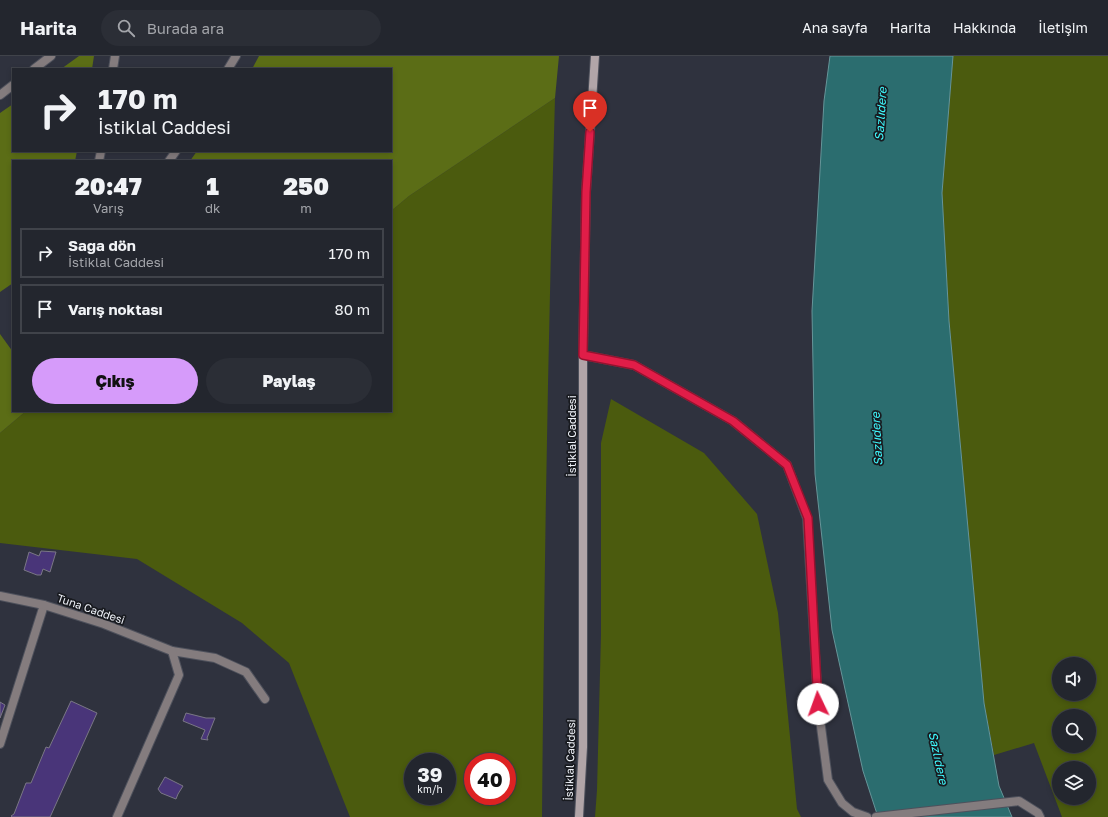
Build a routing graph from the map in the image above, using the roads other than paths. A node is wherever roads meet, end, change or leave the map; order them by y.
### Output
1 (51, 56) edge
2 (115, 56) edge
3 (236, 56) edge
4 (595, 56) edge
5 (35, 68) edge
6 (113, 68) edge
7 (229, 68) edge
8 (12, 86) edge
9 (0, 95) edge
10 (175, 152) edge
11 (169, 160) edge
12 (583, 355) junction
13 (0, 596) edge
14 (44, 605) junction
15 (172, 651) junction
16 (265, 699) dead end
17 (0, 744) edge
18 (117, 817) edge
19 (579, 817) edge
20 (867, 817) edge
21 (876, 817) edge
22 (1040, 817) edge

1 - 5 street
2 - 6 street
3 - 7 street
4 - 12 main road, İstiklal Caddesi
8 - 9 street
10 - 11 street
12 - 19 main road, İstiklal Caddesi
12 - 20 street
13 - 14 street, Tuna Caddesi
14 - 15 street, Tuna Caddesi
14 - 17 street
15 - 16 street, Tuna Caddesi
15 - 18 street
21 - 22 street

